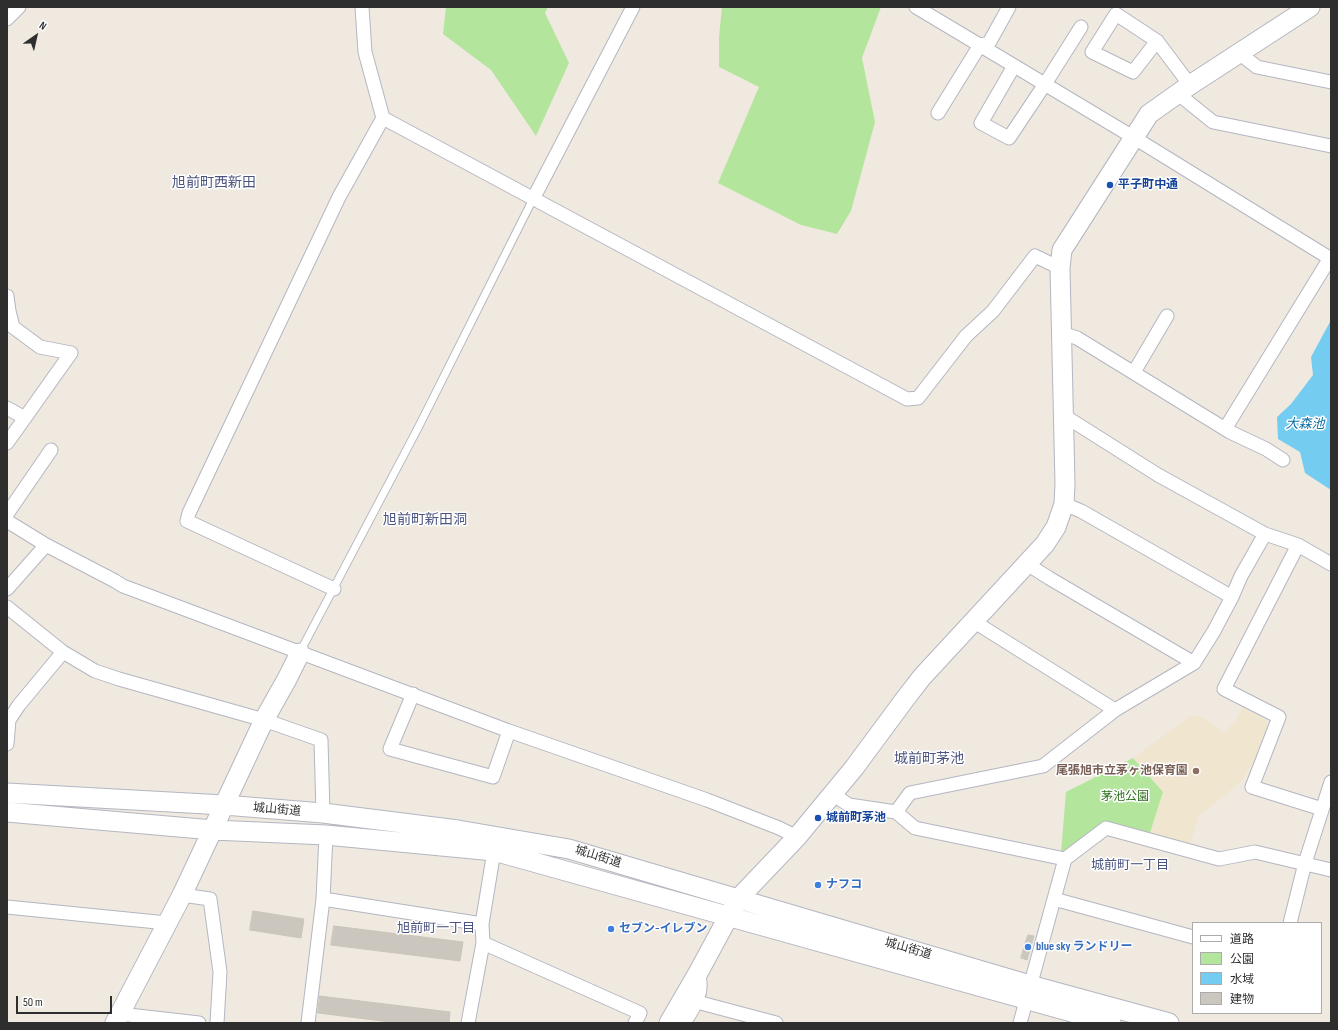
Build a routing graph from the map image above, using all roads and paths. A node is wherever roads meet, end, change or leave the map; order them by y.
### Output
1 (19, 7) edge
2 (362, 7) edge
3 (633, 7) edge
4 (916, 7) edge
5 (1010, 7) edge
6 (1306, 8) edge
7 (7, 19) edge
8 (1081, 27) dead end
9 (1157, 41) junction
10 (980, 45) junction
11 (1239, 53) junction
12 (1014, 66) junction
13 (1331, 82) edge
14 (1045, 84) junction
15 (1184, 89) junction
16 (938, 113) dead end
17 (383, 118) junction
18 (1133, 137) junction
19 (1331, 146) edge
20 (533, 198) junction
21 (1330, 258) edge
22 (1060, 268) junction
23 (7, 296) edge
24 (1167, 316) dead end
25 (1061, 334) junction
26 (1132, 372) junction
27 (7, 408) edge
28 (1063, 415) junction
29 (25, 418) junction
30 (1225, 429) junction
31 (7, 443) edge
32 (51, 450) dead end
33 (1283, 460) dead end
34 (1064, 504) junction
35 (7, 514) edge
36 (7, 521) edge
37 (1265, 534) junction
38 (46, 545) junction
39 (1298, 545) junction
40 (1027, 564) junction
41 (1331, 564) edge
42 (7, 589) edge
43 (334, 589) junction
44 (1232, 597) junction
45 (7, 607) edge
46 (974, 621) junction
47 (63, 652) junction
48 (300, 653) junction
49 (1194, 663) junction
50 (413, 694) junction
51 (1115, 710) junction
52 (264, 720) junction
53 (509, 731) junction
54 (7, 744) edge
55 (1331, 782) edge
56 (7, 793) edge
57 (832, 794) junction
58 (224, 805) junction
59 (1322, 809) junction
60 (7, 812) edge
61 (896, 812) junction
62 (323, 813) junction
63 (213, 830) junction
64 (326, 836) junction
65 (797, 837) junction
66 (494, 851) junction
67 (1065, 858) junction
68 (1304, 863) junction
69 (1331, 870) edge
70 (182, 895) junction
71 (323, 899) junction
72 (738, 899) junction
73 (1054, 899) junction
74 (7, 907) edge
75 (729, 916) junction
76 (1290, 922) edge
77 (167, 923) junction
78 (482, 924) junction
79 (1192, 937) edge
80 (483, 943) junction
81 (698, 974) junction
82 (1028, 992) junction
83 (697, 1002) junction
84 (117, 1018) edge
85 (199, 1023) edge
86 (218, 1023) edge
87 (308, 1023) edge
88 (468, 1023) edge
89 (635, 1023) edge
90 (669, 1023) edge
91 (684, 1023) edge
92 (776, 1023) edge
93 (1020, 1023) edge
94 (1111, 1023) edge
95 (1169, 1023) edge

1 - 7 street
2 - 17 street
3 - 20 street
4 - 10 street
5 - 10 street
6 - 11 street
8 - 14 street
9 - 9 street
9 - 15 street
10 - 12 street
10 - 16 street
11 - 13 street
11 - 15 street
12 - 14 street
12 - 14 street
14 - 18 street
15 - 18 street
15 - 19 street
17 - 20 street
17 - 43 street
18 - 21 street
18 - 22 street
20 - 22 street
20 - 43 lane
21 - 30 street
22 - 25 street
23 - 29 street
24 - 26 street
25 - 26 street
25 - 28 street
26 - 30 street
27 - 29 street
28 - 34 street
28 - 37 street
29 - 31 street
30 - 33 street
32 - 35 street
34 - 40 street
34 - 44 street
36 - 38 street
37 - 39 street
37 - 44 street
38 - 42 street
38 - 48 street
39 - 41 street
39 - 59 street
40 - 46 street
40 - 49 street
43 - 48 lane
44 - 49 street
45 - 47 street
46 - 51 street
46 - 57 street
47 - 52 street
47 - 54 street
48 - 50 street
48 - 52 street
49 - 51 street
50 - 53 street
50 - 53 street
51 - 61 street
52 - 58 street
52 - 62 street
53 - 65 street
55 - 59 street
56 - 58 street, 城山街道
57 - 61 street
57 - 65 street
58 - 62 street, 城山街道
58 - 63 street
59 - 68 street
60 - 63 street, 城山街道
61 - 67 street
62 - 72 street, 城山街道
63 - 64 street, 城山街道
63 - 70 street
64 - 66 street, 城山街道
64 - 71 street
65 - 72 street
66 - 75 street, 城山街道
66 - 78 street
67 - 68 street
67 - 73 street
68 - 69 street
68 - 76 street
70 - 77 street
70 - 86 street
71 - 78 street
71 - 87 street
72 - 75 street
72 - 82 street, 城山街道
73 - 79 street
73 - 82 street
74 - 77 street
75 - 81 street
75 - 82 street, 城山街道
77 - 84 street
78 - 80 street
80 - 88 street
80 - 89 street
81 - 83 street
81 - 90 street
82 - 93 street
82 - 94 street, 城山街道
82 - 95 street, 城山街道
83 - 91 street
83 - 92 street
84 - 85 street

